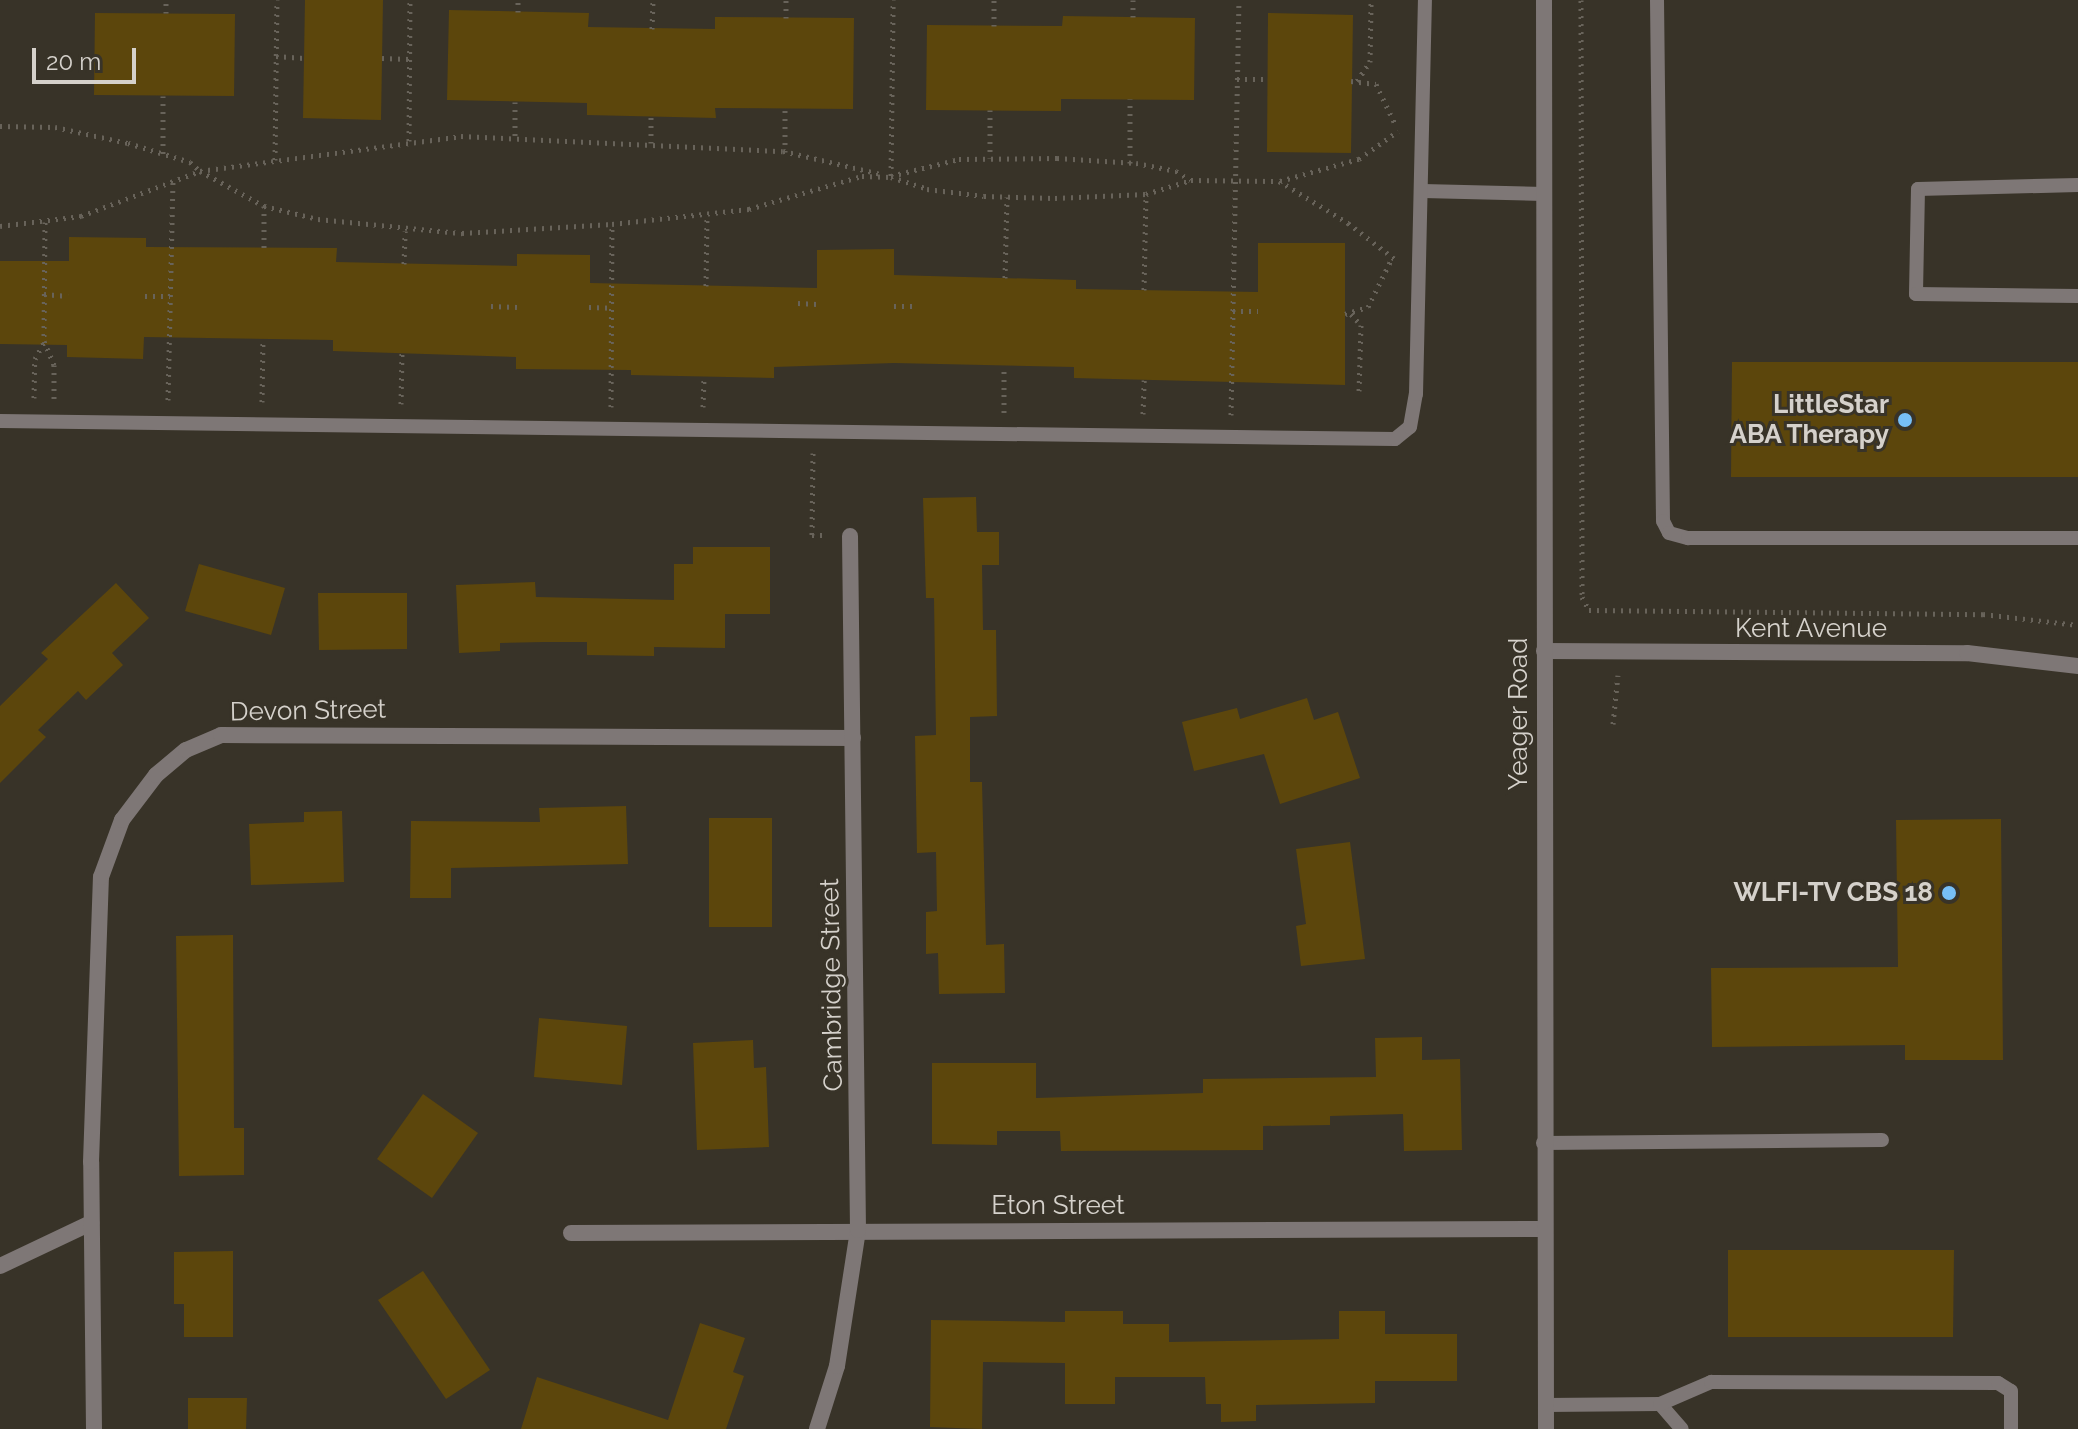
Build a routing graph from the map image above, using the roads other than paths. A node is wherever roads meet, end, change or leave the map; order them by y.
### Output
1 (1425, 0) edge
2 (1544, 0) edge
3 (1657, 0) edge
4 (2078, 185) edge
5 (1423, 191) junction
6 (1544, 194) junction
7 (2078, 296) edge
8 (0, 421) edge
9 (850, 536) road end
10 (2078, 538) edge
11 (1544, 651) junction
12 (2078, 666) edge
13 (853, 738) junction
14 (1882, 1140) dead end
15 (1543, 1143) junction
16 (91, 1223) junction
17 (1544, 1229) junction
18 (858, 1230) junction
19 (571, 1233) dead end
20 (0, 1266) edge
21 (1660, 1404) junction
22 (1546, 1405) junction
23 (94, 1429) edge
24 (817, 1429) edge
25 (1546, 1429) edge
26 (1682, 1429) edge
27 (2011, 1429) edge

1 - 5 lane
2 - 6 street, Yeager Road
3 - 10 lane
4 - 7 lane
5 - 6 lane
5 - 8 lane
6 - 11 street, Yeager Road
9 - 13 street, Cambridge Street
11 - 12 street, Kent Avenue
11 - 15 street, Yeager Road
13 - 16 street, Devon Street
13 - 18 street, Cambridge Street
14 - 15 lane
15 - 17 street, Yeager Road
16 - 20 street
16 - 23 street, Devon Street
17 - 18 street, Eton Street
17 - 22 street, Yeager Road
18 - 19 street, Eton Street
18 - 24 street, Cambridge Street
21 - 22 lane
21 - 26 lane
21 - 27 lane
22 - 25 street, Yeager Road

